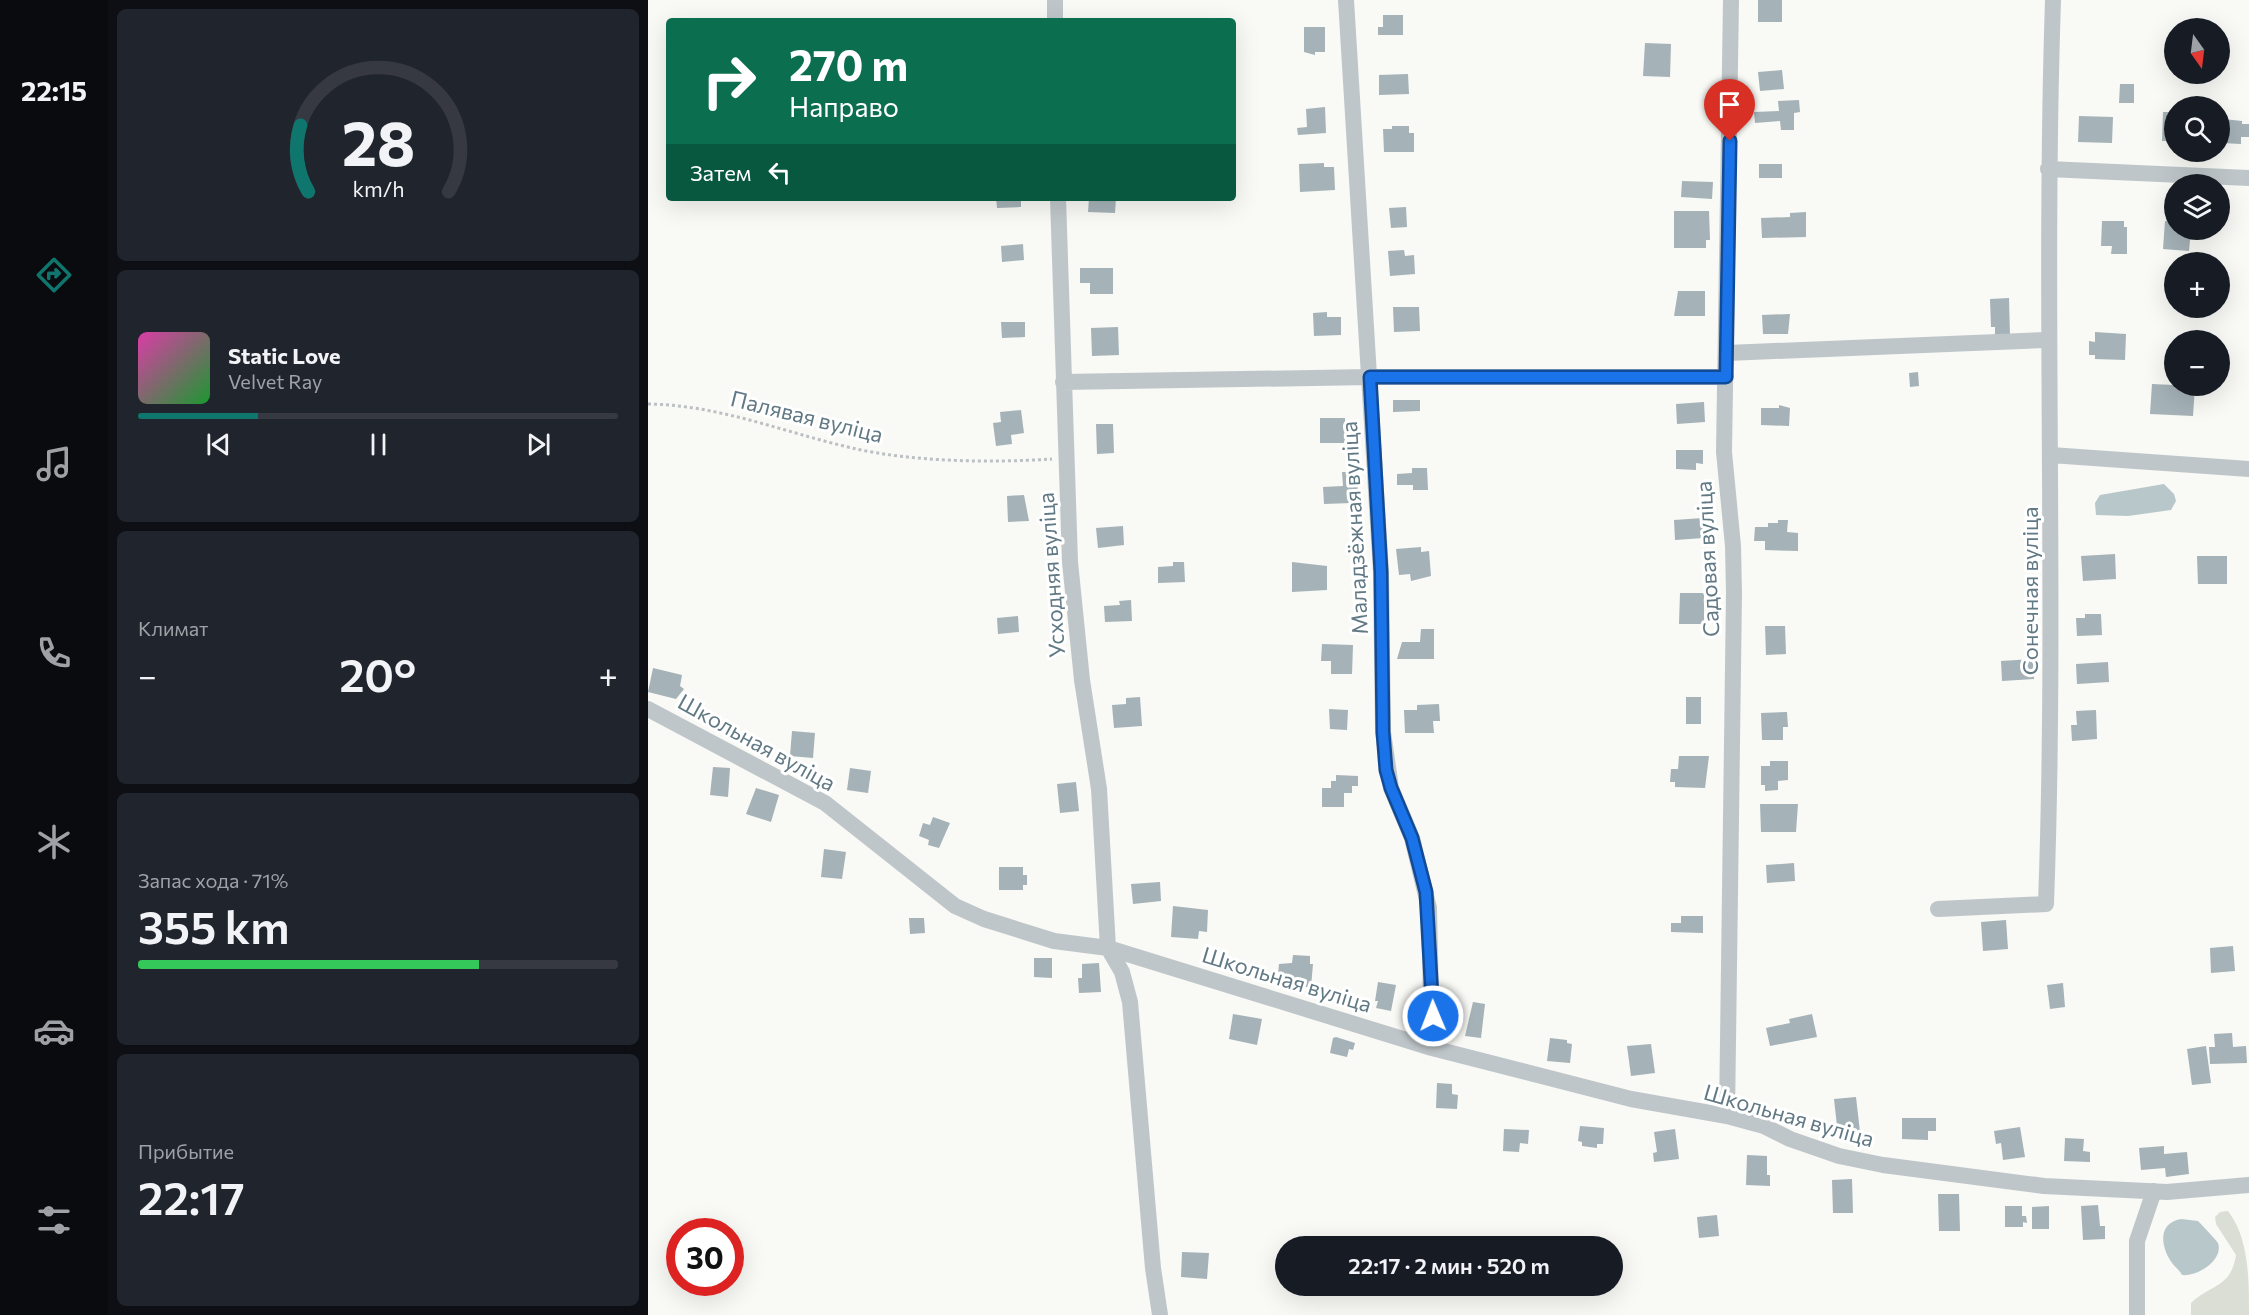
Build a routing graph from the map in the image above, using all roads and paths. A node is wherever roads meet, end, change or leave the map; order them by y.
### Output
1 (1055, 0) edge
2 (1346, 0) edge
3 (1731, 0) edge
4 (2053, 0) edge
5 (1055, 18) edge
6 (2048, 169) junction
7 (2249, 178) edge
8 (1058, 201) edge
9 (2047, 340) junction
10 (1726, 353) junction
11 (1370, 377) junction
12 (1726, 377) junction
13 (1064, 382) junction
14 (648, 404) edge
15 (2051, 455) junction
16 (1066, 458) junction
17 (2249, 469) edge
18 (648, 709) edge
19 (1938, 909) dead end
20 (1108, 948) junction
21 (1432, 1048) junction
22 (1727, 1116) junction
23 (2249, 1185) edge
24 (2154, 1191) junction
25 (1160, 1315) edge
26 (2137, 1315) edge

1 - 5 street
2 - 11 street, Маладзёжная вуліца
3 - 10 street, Садовая вуліца
4 - 6 street, Сонечная вуліца
6 - 7 street
6 - 9 street, Сонечная вуліца
8 - 13 street, Усходняя вуліца
9 - 10 street
9 - 15 street, Сонечная вуліца
10 - 12 street, Садовая вуліца
11 - 12 street
11 - 13 street
11 - 21 street, Маладзёжная вуліца
12 - 22 street, Садовая вуліца
13 - 16 street, Усходняя вуліца
14 - 16 path, Палявая вуліца
15 - 17 street
15 - 19 street, Сонечная вуліца
16 - 20 street, Усходняя вуліца
18 - 20 street, Школьная вуліца
20 - 21 street, Школьная вуліца
20 - 25 street
21 - 22 street, Школьная вуліца
22 - 24 street, Школьная вуліца
23 - 24 street, Школьная вуліца
24 - 26 street

